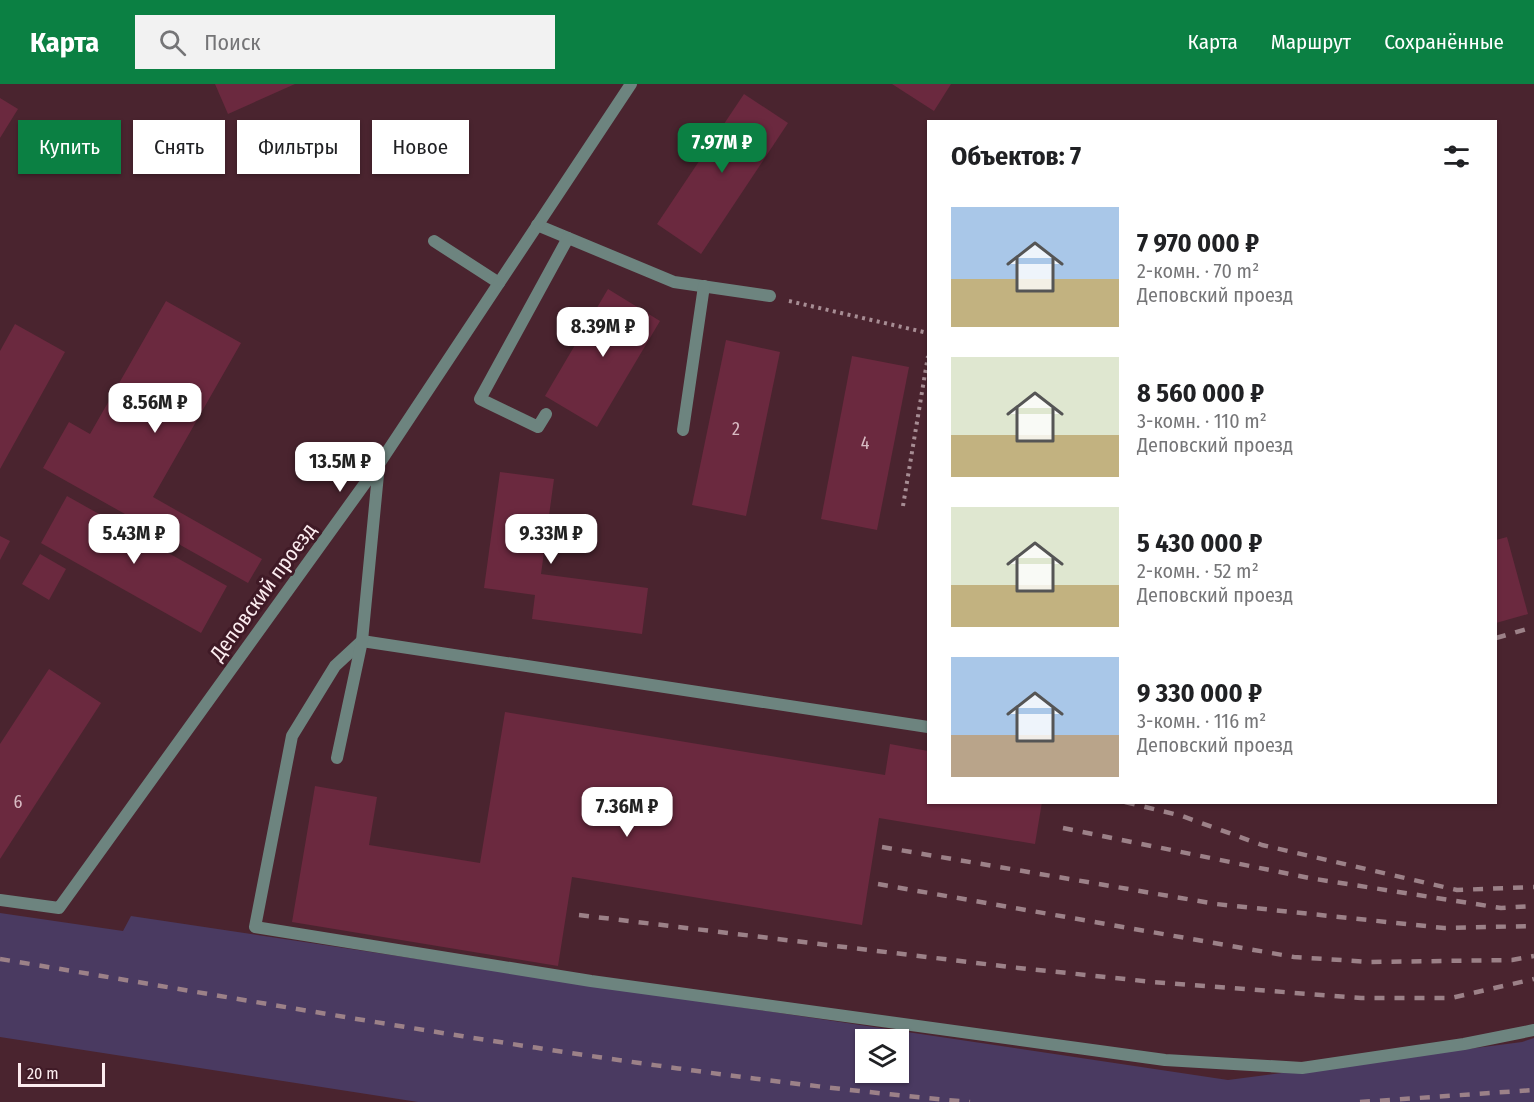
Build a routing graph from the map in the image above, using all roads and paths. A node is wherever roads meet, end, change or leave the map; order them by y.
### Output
1 (631, 84) edge
2 (537, 225) junction
3 (568, 238) junction
4 (434, 241) dead end
5 (499, 283) junction
6 (704, 286) junction
7 (770, 296) joint
8 (927, 333) edge
9 (927, 362) edge
10 (546, 414) dead end
11 (683, 429) dead end
12 (380, 464) junction
13 (903, 506) dead end
14 (362, 641) junction
15 (927, 727) edge
16 (336, 758) dead end
17 (0, 900) edge
18 (1534, 1030) edge

1 - 2 street, Деповский проезд
2 - 3 street
2 - 5 street, Деповский проезд
3 - 6 street
3 - 10 street
4 - 5 street
5 - 12 street, Деповский проезд
6 - 7 street
6 - 11 street
7 - 8 path
9 - 13 path
12 - 14 street
12 - 17 street, Деповский проезд
14 - 15 street
14 - 16 street
14 - 18 street

